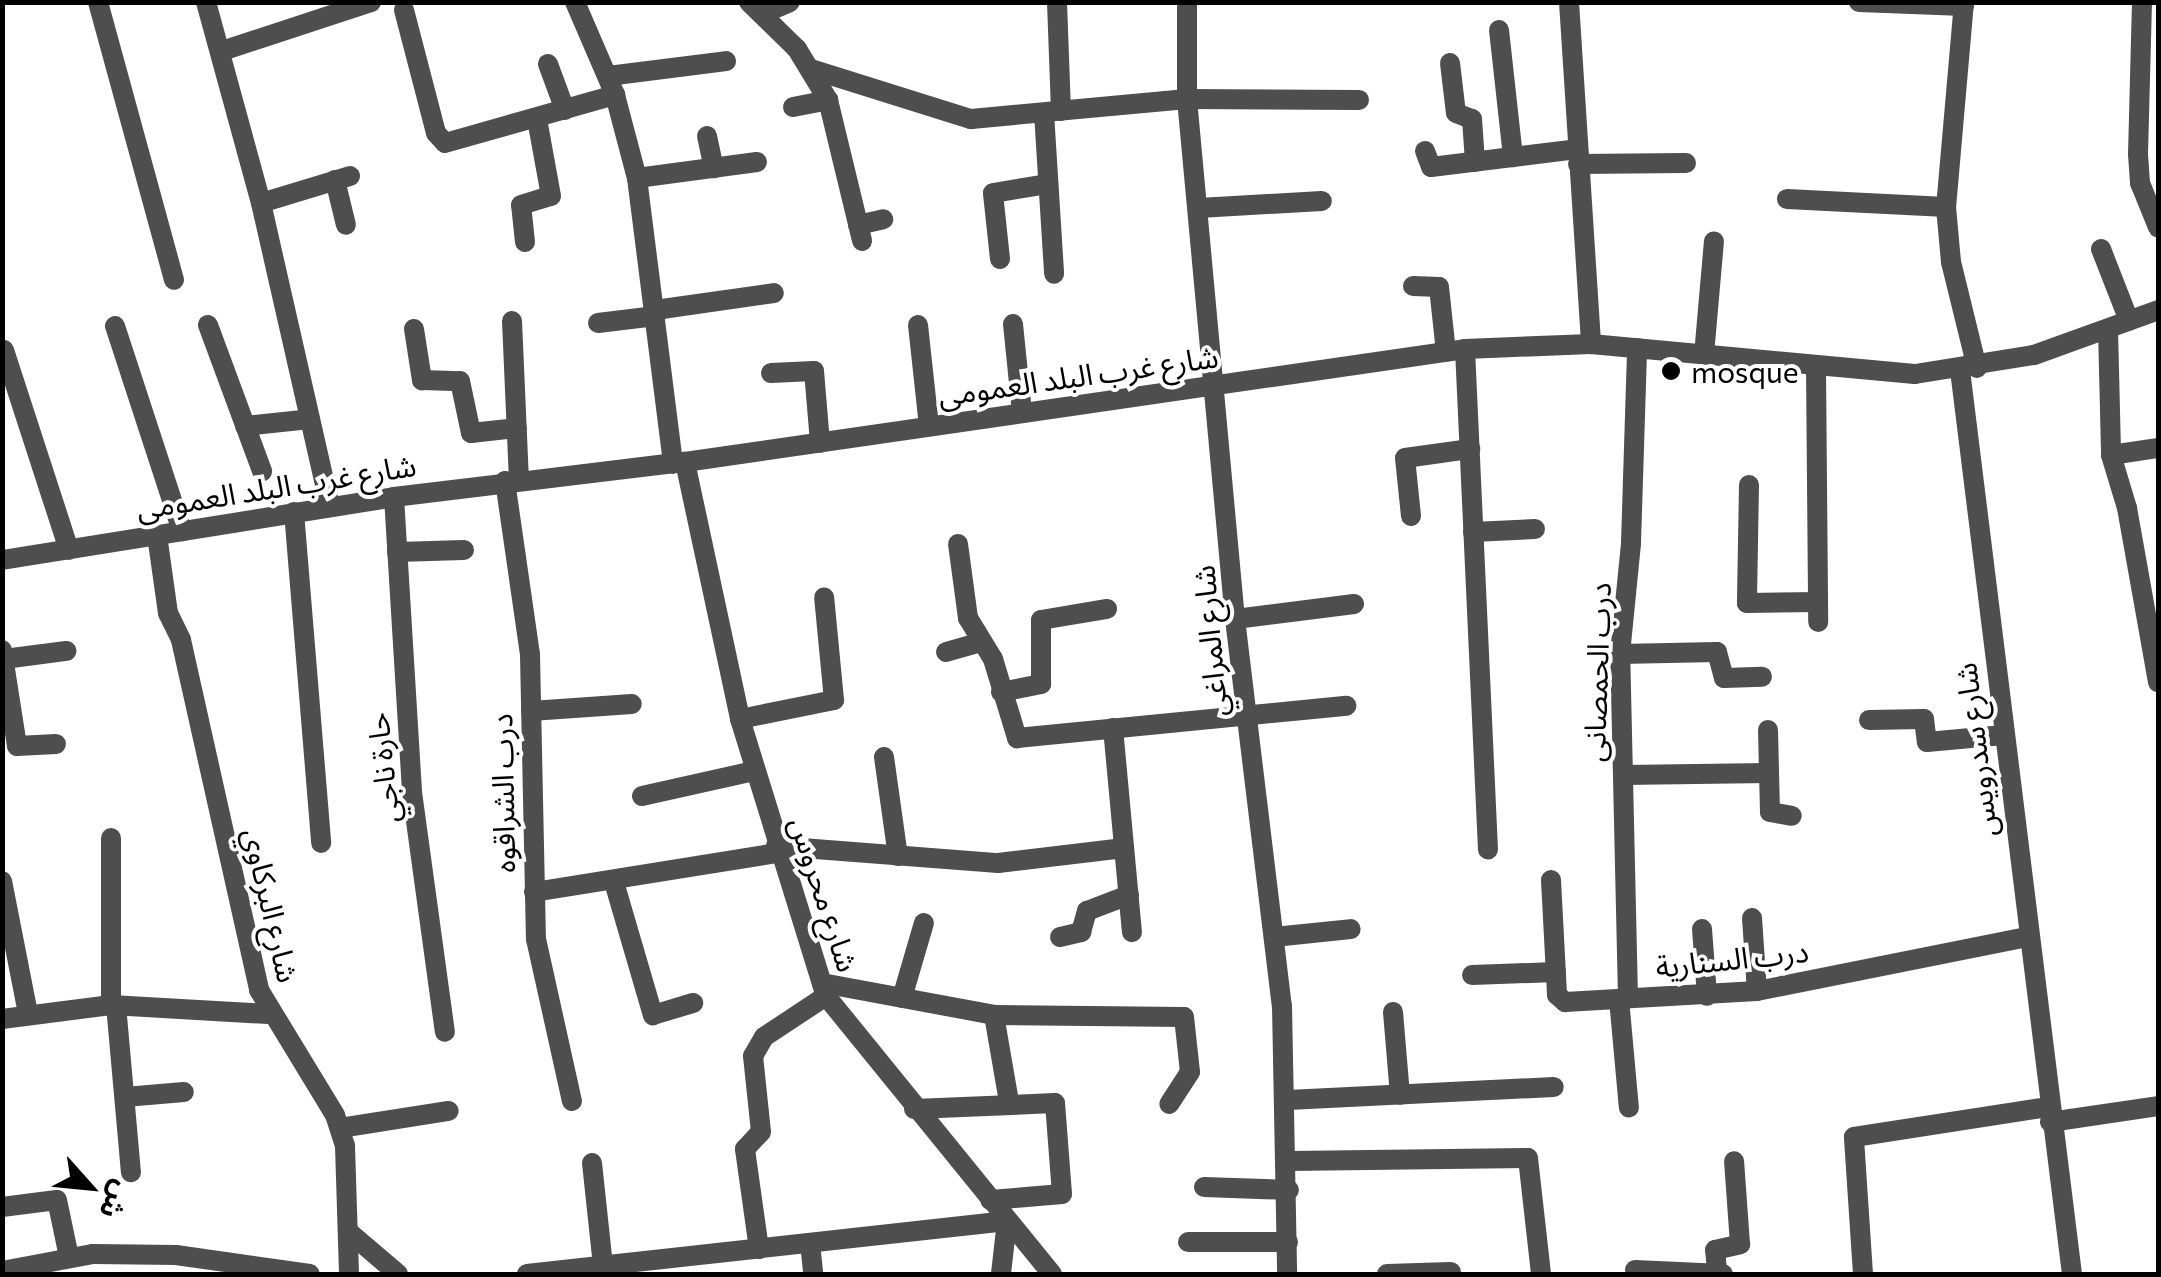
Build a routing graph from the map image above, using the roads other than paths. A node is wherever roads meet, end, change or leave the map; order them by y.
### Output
1 (98, 2) edge
2 (206, 2) edge
3 (372, 2) edge
4 (576, 2) edge
5 (790, 2) edge
6 (1057, 2) edge
7 (1187, 2) edge
8 (1569, 2) edge
9 (1859, 2) edge
10 (2142, 2) edge
11 (1964, 4) edge
12 (755, 8) edge
13 (404, 10) dead end
14 (1499, 30) dead end
15 (2149, 41) edge
16 (222, 51) junction
17 (726, 61) dead end
18 (1450, 63) dead end
19 (548, 64) dead end
20 (811, 70) junction
21 (611, 86) junction
22 (1187, 99) junction
23 (828, 100) junction
24 (1359, 100) dead end
25 (793, 107) dead end
26 (566, 110) junction
27 (1053, 112) junction
28 (537, 119) junction
29 (708, 136) dead end
30 (1425, 151) dead end
31 (1513, 157) junction
32 (1578, 157) junction
33 (757, 162) dead end
34 (1475, 162) junction
35 (1686, 163) dead end
36 (714, 168) junction
37 (637, 178) junction
38 (1048, 184) junction
39 (1786, 200) dead end
40 (1322, 201) dead end
41 (261, 203) junction
42 (1946, 207) junction
43 (1200, 208) junction
44 (884, 219) dead end
45 (346, 225) dead end
46 (2158, 227) edge
47 (1714, 240) dead end
48 (526, 242) dead end
49 (2101, 249) dead end
50 (1000, 259) dead end
51 (1054, 274) dead end
52 (174, 280) dead end
53 (1413, 286) dead end
54 (774, 294) dead end
55 (2158, 310) edge
56 (656, 313) junction
57 (512, 321) dead end
58 (2129, 321) junction
59 (598, 323) dead end
60 (918, 324) dead end
61 (1013, 324) dead end
62 (208, 325) dead end
63 (115, 326) dead end
64 (2108, 329) junction
65 (414, 330) dead end
66 (1591, 344) junction
67 (1637, 348) junction
68 (4, 350) edge
69 (1456, 351) junction
70 (1704, 355) junction
71 (1816, 368) junction
72 (1968, 369) junction
73 (771, 373) dead end
74 (1218, 384) junction
75 (1022, 413) junction
76 (310, 419) junction
77 (245, 426) junction
78 (930, 426) junction
79 (517, 428) junction
80 (820, 443) junction
81 (2158, 448) edge
82 (1470, 449) junction
83 (2111, 455) junction
84 (679, 463) junction
85 (262, 470) dead end
86 (512, 480) junction
87 (1749, 486) dead end
88 (394, 496) junction
89 (330, 506) junction
90 (294, 512) junction
91 (1411, 516) dead end
92 (1534, 529) dead end
93 (182, 531) junction
94 (1473, 532) junction
95 (157, 535) junction
96 (958, 544) dead end
97 (69, 550) junction
98 (464, 550) dead end
99 (397, 552) junction
100 (2, 560) edge
101 (824, 597) dead end
102 (1354, 604) dead end
103 (1107, 609) dead end
104 (1235, 619) junction
105 (982, 642) junction
106 (2, 650) edge
107 (66, 651) dead end
108 (946, 652) dead end
109 (1620, 654) junction
110 (4, 658) edge
111 (1762, 677) dead end
112 (2158, 682) edge
113 (1001, 692) junction
114 (632, 704) dead end
115 (1346, 706) dead end
116 (532, 711) junction
117 (1245, 714) junction
118 (740, 719) junction
119 (1869, 720) dead end
120 (1113, 728) junction
121 (1768, 730) dead end
122 (2004, 735) junction
123 (56, 744) dead end
124 (884, 757) dead end
125 (754, 771) junction
126 (1769, 773) junction
127 (1623, 775) junction
128 (642, 796) dead end
129 (1792, 816) dead end
130 (111, 838) dead end
131 (321, 843) dead end
132 (1124, 848) junction
133 (1488, 849) dead end
134 (777, 850) junction
135 (898, 856) junction
136 (1552, 880) dead end
137 (2, 881) edge
138 (614, 882) junction
139 (534, 892) junction
140 (1129, 896) junction
141 (1752, 918) dead end
142 (924, 923) dead end
143 (1351, 929) dead end
144 (1702, 929) dead end
145 (1132, 932) dead end
146 (1060, 937) dead end
147 (2028, 937) junction
148 (1274, 938) junction
149 (1556, 972) junction
150 (1472, 975) dead end
151 (824, 989) junction
152 (1757, 991) junction
153 (1708, 996) junction
154 (902, 998) junction
155 (1624, 999) junction
156 (693, 1003) dead end
157 (113, 1005) junction
158 (1393, 1012) dead end
159 (28, 1013) junction
160 (270, 1014) junction
161 (994, 1015) junction
162 (2, 1019) edge
163 (445, 1032) dead end
164 (1554, 1088) dead end
165 (184, 1092) dead end
166 (1400, 1095) junction
167 (124, 1097) junction
168 (572, 1100) dead end
169 (1288, 1100) junction
170 (1008, 1102) junction
171 (1169, 1104) dead end
172 (2158, 1106) edge
173 (1629, 1108) dead end
174 (914, 1109) junction
175 (449, 1111) dead end
176 (2049, 1115) junction
177 (340, 1128) junction
178 (1290, 1161) junction
179 (1734, 1162) dead end
180 (592, 1163) dead end
181 (131, 1172) dead end
182 (1204, 1186) dead end
183 (1289, 1190) junction
184 (990, 1200) junction
185 (2, 1207) edge
186 (1007, 1221) junction
187 (350, 1233) junction
188 (1188, 1242) dead end
189 (1288, 1242) junction
190 (810, 1243) junction
191 (759, 1249) junction
192 (69, 1257) junction
193 (174, 1265) edge
194 (604, 1266) junction
195 (661, 1268) edge
196 (1635, 1270) dead end
197 (2, 1272) edge
198 (1451, 1272) dead end
199 (1720, 1273) edge
200 (310, 1274) edge
201 (349, 1274) edge
202 (398, 1274) edge
203 (527, 1274) edge
204 (813, 1274) edge
205 (1002, 1274) edge
206 (1052, 1274) edge
207 (1288, 1274) edge
208 (1387, 1274) edge
209 (1541, 1274) edge
210 (1862, 1274) edge
211 (2072, 1274) edge

1 - 52 street
2 - 16 street
3 - 16 street
4 - 21 street, شارع محروس
5 - 12 street
6 - 27 street
7 - 22 street, شارع المراغي
8 - 32 street
9 - 11 street
10 - 15 street
11 - 42 street, شارع سدرويس
12 - 20 street
13 - 28 street
14 - 31 street
15 - 46 street
16 - 41 street
17 - 21 street
18 - 34 street
19 - 26 street
20 - 23 street
20 - 27 street
21 - 26 street
21 - 37 street, شارع محروس
22 - 24 street
22 - 27 street
22 - 43 street, شارع المراغي
23 - 25 street
23 - 44 street
26 - 28 street
27 - 38 street
28 - 48 street
29 - 36 street
30 - 34 street
31 - 32 street
31 - 34 street
32 - 35 street
32 - 66 street
33 - 36 street
36 - 37 street
37 - 56 street, شارع محروس
38 - 50 street
38 - 51 street
39 - 42 street
40 - 43 street
41 - 45 street
41 - 76 street
42 - 72 street, شارع سدرويس
43 - 74 street, شارع المراغي
47 - 70 street
49 - 58 street
53 - 69 street
54 - 56 street
55 - 58 street, شارع غرب البلد العمومى
56 - 59 street
56 - 84 street, شارع محروس
57 - 79 street, درب الشراقوه
58 - 64 street, شارع غرب البلد العمومى
60 - 78 street
61 - 75 street
62 - 77 street
63 - 93 street
64 - 72 street, شارع غرب البلد العمومى
64 - 83 street
65 - 79 street
66 - 67 street, شارع غرب البلد العمومى
66 - 69 street, شارع غرب البلد العمومى
67 - 70 street, شارع غرب البلد العمومى
67 - 109 street, درب الحمصانى
68 - 97 street
69 - 74 street, شارع غرب البلد العمومى
69 - 82 street
70 - 71 street, شارع غرب البلد العمومى
71 - 72 street, شارع غرب البلد العمومى
71 - 87 street
72 - 122 street, شارع سدرويس
73 - 80 street
74 - 75 street, شارع غرب البلد العمومى
74 - 104 street, شارع المراغي
75 - 78 street, شارع غرب البلد العمومى
76 - 77 street
76 - 89 street
77 - 85 street
78 - 80 street, شارع غرب البلد العمومى
79 - 86 street, درب الشراقوه
80 - 84 street, شارع غرب البلد العمومى
81 - 83 street
82 - 91 street
82 - 94 street
83 - 112 street
84 - 86 street, شارع غرب البلد العمومى
84 - 118 street, شارع محروس
86 - 88 street, شارع غرب البلد العمومى
86 - 116 street, درب الشراقوه
88 - 89 street, شارع غرب البلد العمومى
88 - 99 street, حارة ناجي
89 - 90 street, شارع غرب البلد العمومى
90 - 93 street, شارع غرب البلد العمومى
90 - 131 street
92 - 94 street
93 - 95 street, شارع غرب البلد العمومى
94 - 133 street
95 - 97 street, شارع غرب البلد العمومى
95 - 160 street, شارع البركاوي
96 - 105 street
97 - 100 street, شارع غرب البلد العمومى
98 - 99 street
99 - 163 street, حارة ناجي
101 - 118 street
102 - 104 street
103 - 113 street
104 - 117 street, شارع المراغي
105 - 108 street
105 - 113 street
106 - 110 street
107 - 110 street
109 - 111 street
109 - 127 street, درب الحمصانى
110 - 123 street
113 - 120 street
114 - 116 street
115 - 117 street
116 - 139 street, درب الشراقوه
117 - 120 street
117 - 148 street, شارع المراغي
118 - 125 street, شارع محروس
119 - 122 street
120 - 132 street
121 - 126 street
122 - 147 street, شارع سدرويس
124 - 135 street
125 - 128 street
125 - 134 street, شارع محروس
126 - 127 street
126 - 129 street
127 - 155 street, درب الحمصانى
130 - 157 street
132 - 135 street
132 - 140 street
134 - 135 street
134 - 138 street
134 - 151 street, شارع محروس
136 - 149 street
137 - 159 street
138 - 139 street
138 - 156 street
139 - 168 street, درب الشراقوه
140 - 145 street
140 - 146 street
141 - 152 street
142 - 154 street
143 - 148 street
144 - 153 street
147 - 152 street, درب السنارية
147 - 176 street, شارع سدرويس
148 - 169 street, شارع المراغي
149 - 150 street
149 - 155 street, درب السنارية
151 - 154 street
151 - 174 street, شارع محروس
151 - 191 street
152 - 153 street, درب السنارية
153 - 155 street, درب السنارية
154 - 161 street
155 - 173 street, درب الحمصانى
157 - 159 street
157 - 160 street
157 - 167 street
158 - 166 street
159 - 162 street
160 - 177 street, شارع البركاوي
161 - 170 street
161 - 171 street
164 - 166 street
165 - 167 street
166 - 169 street
167 - 181 street
169 - 178 street, شارع المراغي
170 - 174 street
170 - 184 street
172 - 176 street
174 - 184 street, شارع محروس
175 - 177 street
176 - 210 street
176 - 211 street, شارع سدرويس
177 - 187 street, شارع البركاوي
178 - 183 street, شارع المراغي
178 - 209 street
179 - 199 street
180 - 194 street
182 - 183 street
183 - 189 street, شارع المراغي
184 - 186 street, شارع محروس
185 - 192 street
186 - 190 street
186 - 205 street
186 - 206 street, شارع محروس
187 - 201 street, شارع البركاوي
187 - 202 street
188 - 189 street
189 - 207 street, شارع المراغي
190 - 191 street
190 - 204 street
191 - 195 street
192 - 193 street
192 - 197 street
193 - 200 street
194 - 195 street
194 - 203 street
196 - 199 street
198 - 208 street

